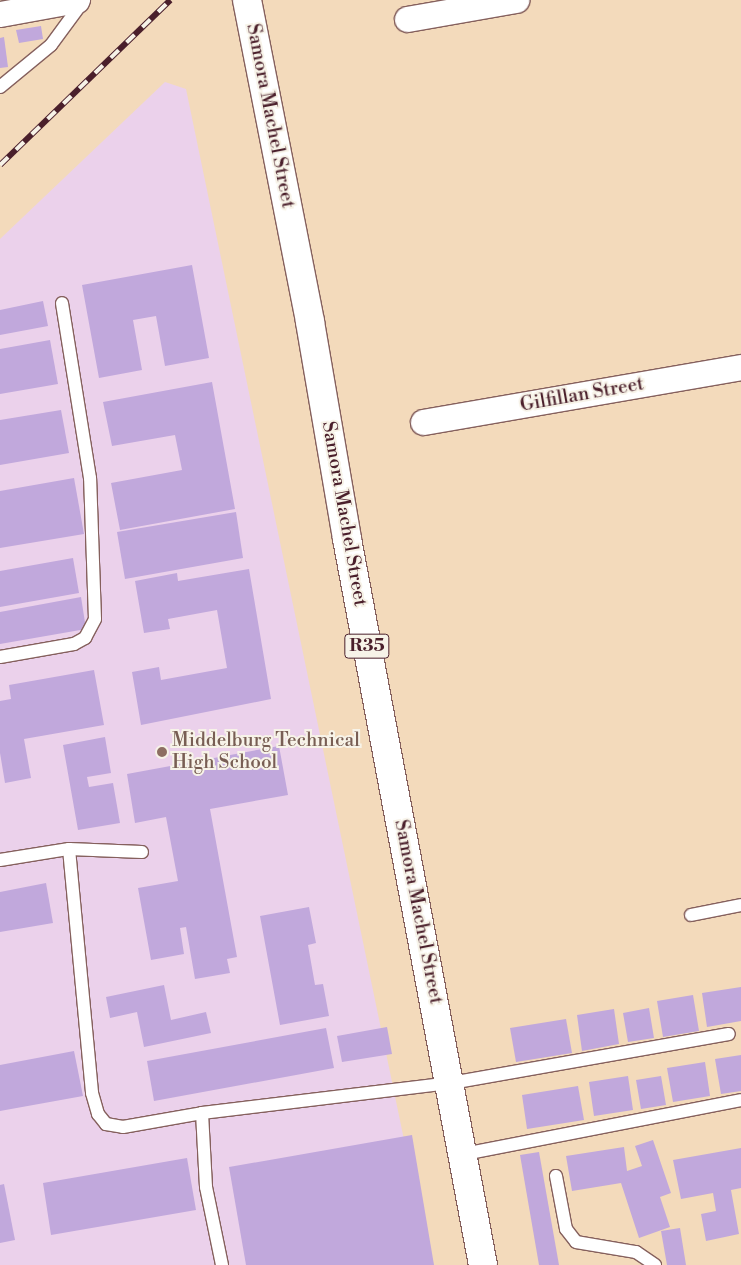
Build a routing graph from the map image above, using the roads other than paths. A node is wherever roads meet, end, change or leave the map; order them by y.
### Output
1 (77, 0) edge
2 (84, 0) edge
3 (247, 0) edge
4 (516, 0) edge
5 (0, 14) edge
6 (407, 19) dead end
7 (0, 87) edge
8 (62, 303) dead end
9 (741, 367) edge
10 (423, 422) dead end
11 (0, 657) edge
12 (69, 849) junction
13 (142, 852) dead end
14 (0, 860) edge
15 (741, 905) edge
16 (691, 915) dead end
17 (729, 1034) dead end
18 (451, 1083) junction
19 (741, 1100) edge
20 (202, 1113) junction
21 (464, 1154) junction
22 (556, 1176) dead end
23 (222, 1265) edge
24 (483, 1265) edge
25 (655, 1265) edge

1 - 5 street
2 - 7 lane
3 - 18 main road, Samora Machel Street / R35
4 - 6 street
8 - 11 lane
9 - 10 street, Gilfillan Street
12 - 13 lane
12 - 14 lane
12 - 20 lane
15 - 16 lane
17 - 18 lane
18 - 20 lane
18 - 21 main road, Samora Machel Street / R35
19 - 21 lane
20 - 23 lane
21 - 24 main road, Samora Machel Street / R35
22 - 25 lane

